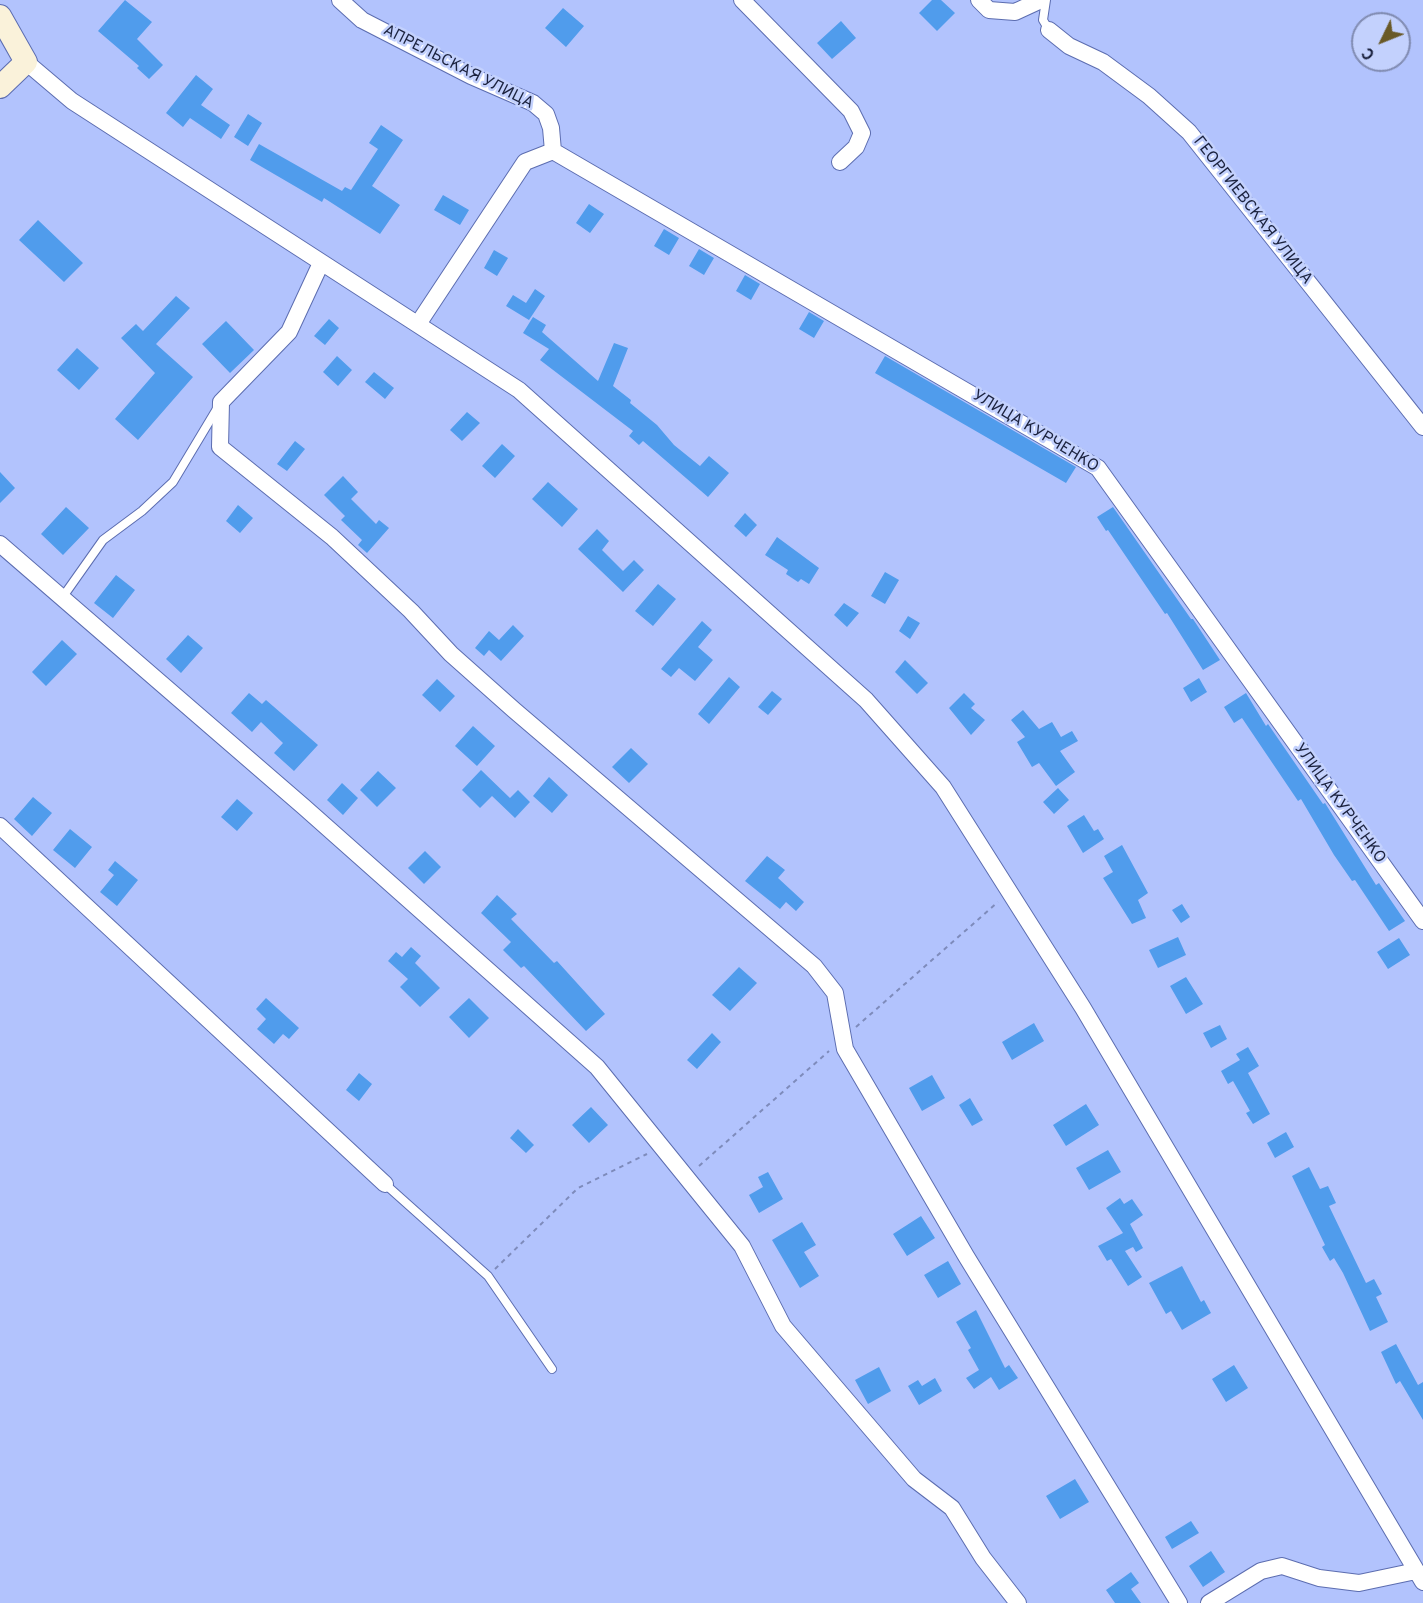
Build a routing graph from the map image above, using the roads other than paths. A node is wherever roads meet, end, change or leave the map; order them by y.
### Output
1 (340, 0) edge
2 (742, 0) edge
3 (979, 0) edge
4 (1041, 0) edge
5 (1046, 0) edge
6 (0, 16) edge
7 (1049, 30) joint
8 (26, 62) junction
9 (0, 87) edge
10 (553, 151) junction
11 (840, 162) dead end
12 (321, 262) junction
13 (418, 324) junction
14 (221, 402) junction
15 (1423, 427) edge
16 (0, 544) edge
17 (62, 598) junction
18 (0, 826) edge
19 (1423, 921) edge
20 (385, 1184) joint
21 (552, 1369) dead end
22 (1420, 1577) edge
23 (1018, 1603) edge
24 (1179, 1603) edge
25 (1209, 1603) edge

1 - 10 street, АПРЕЛЬСКАЯ УЛИЦА
2 - 11 street
3 - 4 street
5 - 7 lane
6 - 8 main road
7 - 15 street, ГЕОРГИЕВСКАЯ УЛИЦА
8 - 9 main road
8 - 12 street
10 - 13 street
10 - 19 street, УЛИЦА КУРЧЕНКО
12 - 13 street
12 - 14 street
13 - 22 street
14 - 17 lane
14 - 24 street
16 - 17 street
17 - 23 street
18 - 20 street
20 - 21 lane
22 - 25 street

